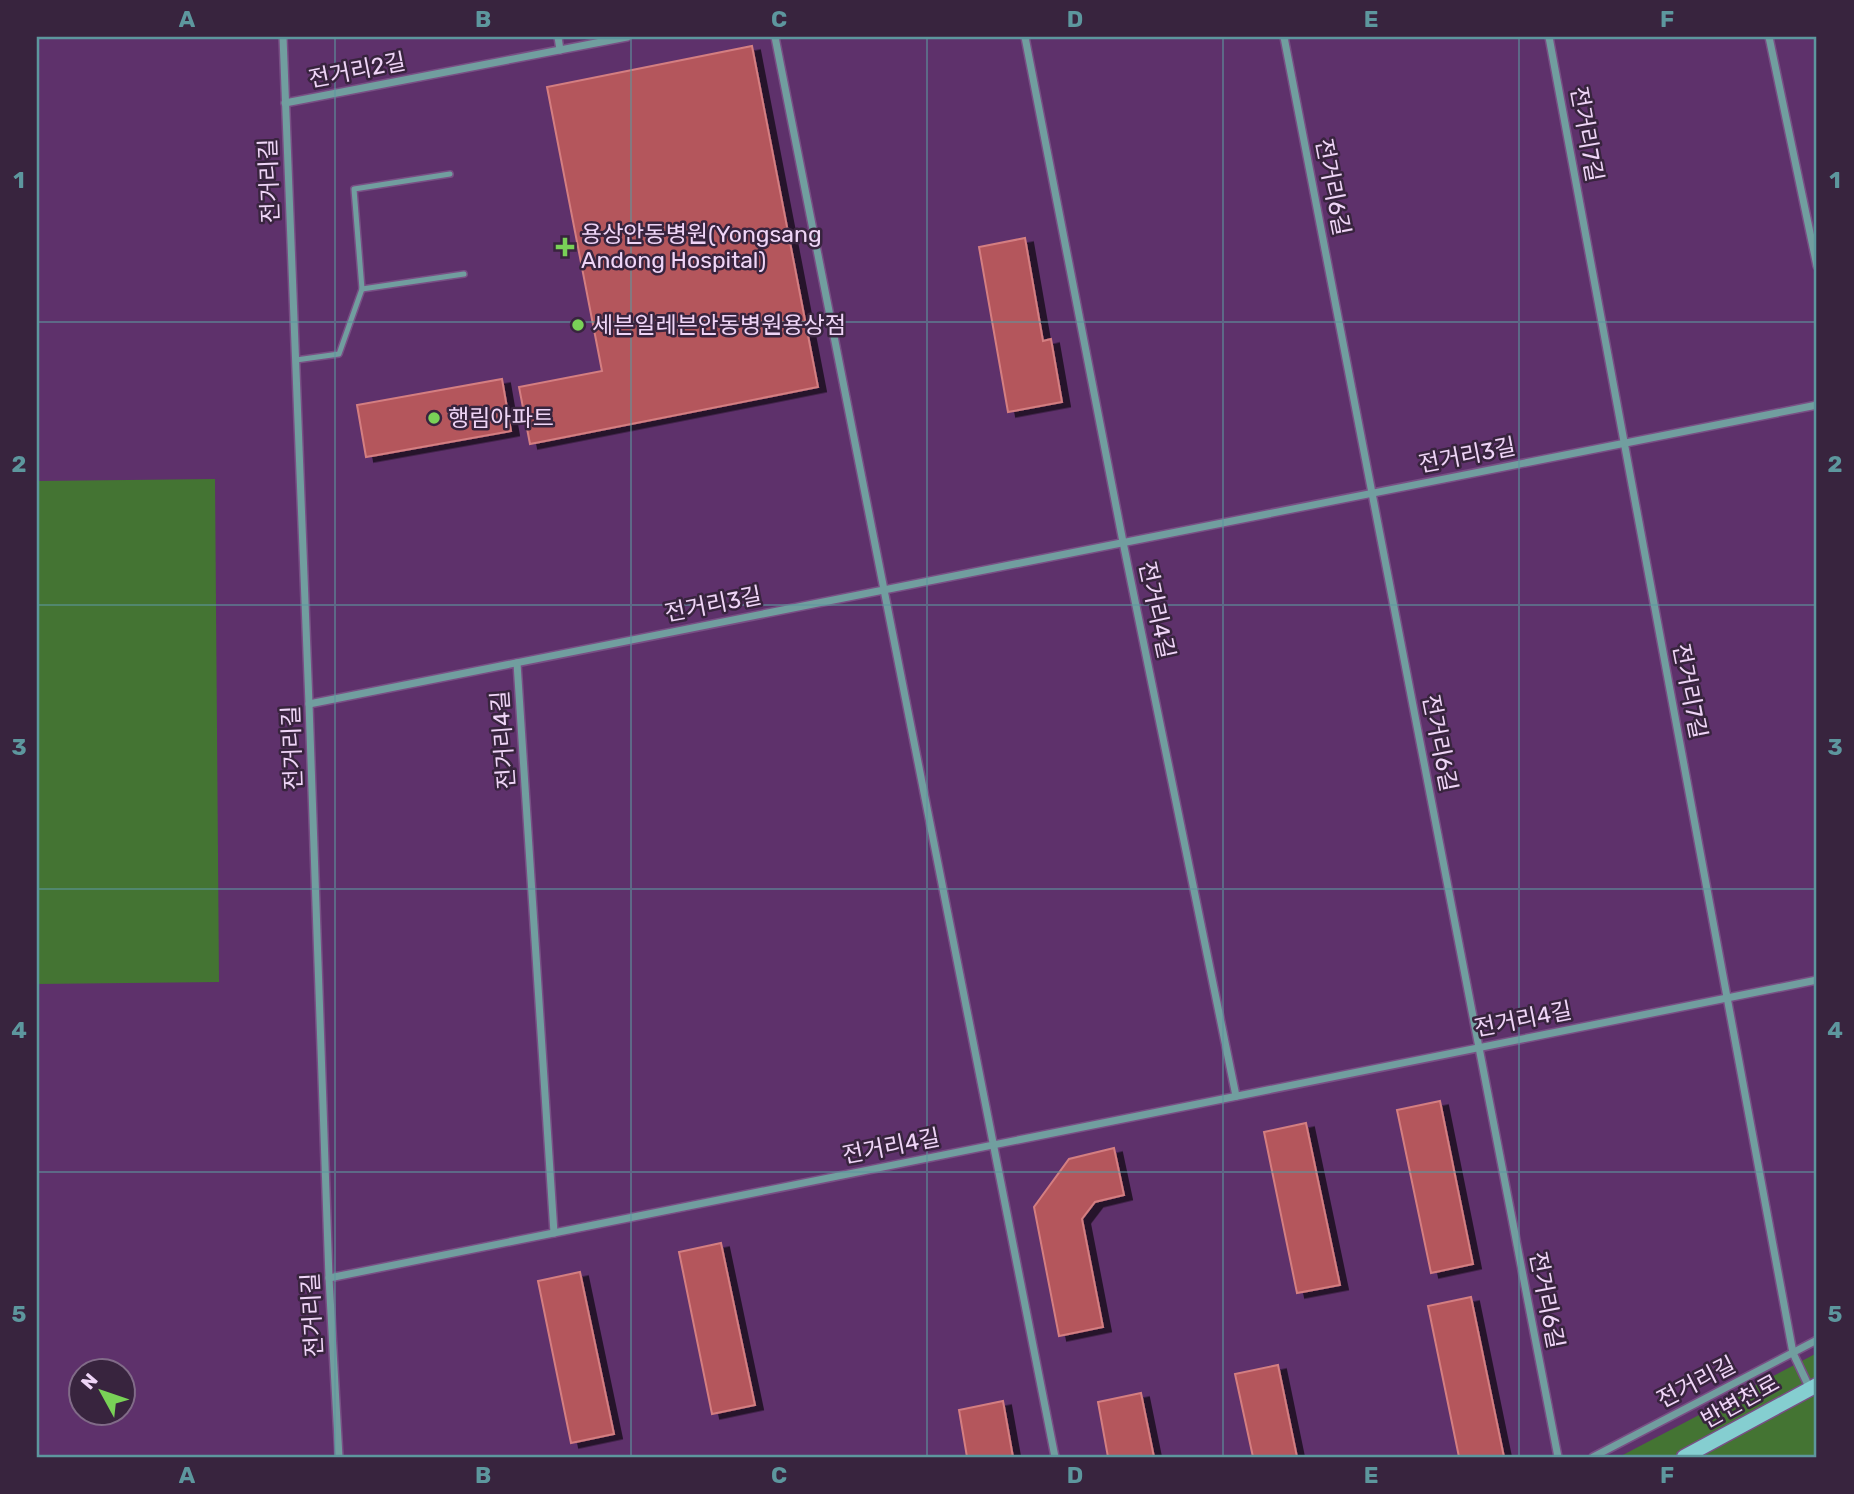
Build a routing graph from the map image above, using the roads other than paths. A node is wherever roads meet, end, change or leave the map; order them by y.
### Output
1 (283, 37) edge
2 (558, 37) edge
3 (627, 37) edge
4 (775, 37) edge
5 (1025, 37) edge
6 (1284, 37) edge
7 (1549, 37) edge
8 (1769, 37) edge
9 (560, 50) junction
10 (285, 103) junction
11 (450, 174) dead end
12 (1817, 266) edge
13 (464, 274) dead end
14 (362, 289) junction
15 (296, 360) junction
16 (1817, 405) edge
17 (1625, 443) junction
18 (1372, 493) junction
19 (1124, 542) junction
20 (884, 590) junction
21 (517, 663) junction
22 (309, 704) junction
23 (1817, 980) edge
24 (1728, 998) junction
25 (1479, 1048) junction
26 (1236, 1096) junction
27 (994, 1145) junction
28 (554, 1233) junction
29 (329, 1278) junction
30 (1817, 1340) edge
31 (1793, 1353) junction
32 (1814, 1387) edge
33 (339, 1457) edge
34 (1055, 1457) edge
35 (1558, 1457) edge
36 (1592, 1457) edge
37 (1684, 1457) edge

1 - 10 street, 전거리길
2 - 9 street
3 - 9 street, 전거리2길
4 - 20 street
5 - 19 street
6 - 18 street, 전거리6길
7 - 17 street, 전거리7길
8 - 12 street
9 - 10 street, 전거리2길
10 - 15 street, 전거리길
11 - 14 lane
13 - 14 lane
14 - 15 lane
15 - 22 street, 전거리길
16 - 17 street, 전거리3길
17 - 18 street, 전거리3길
17 - 24 street, 전거리7길
18 - 19 street, 전거리3길
18 - 25 street, 전거리6길
19 - 20 street, 전거리3길
19 - 26 street, 전거리4길
20 - 21 street, 전거리3길
20 - 27 street
21 - 22 street, 전거리3길
21 - 28 street, 전거리4길
22 - 29 street, 전거리길
23 - 24 street, 전거리4길
24 - 25 street, 전거리4길
24 - 31 street, 전거리7길
25 - 26 street, 전거리4길
25 - 35 street, 전거리6길
26 - 27 street, 전거리4길
27 - 28 street, 전거리4길
27 - 34 street
28 - 29 street, 전거리4길
29 - 33 street, 전거리길
30 - 31 street, 전거리길
31 - 32 street, 전거리7길
31 - 36 street, 전거리길
32 - 37 street, 반변천로

